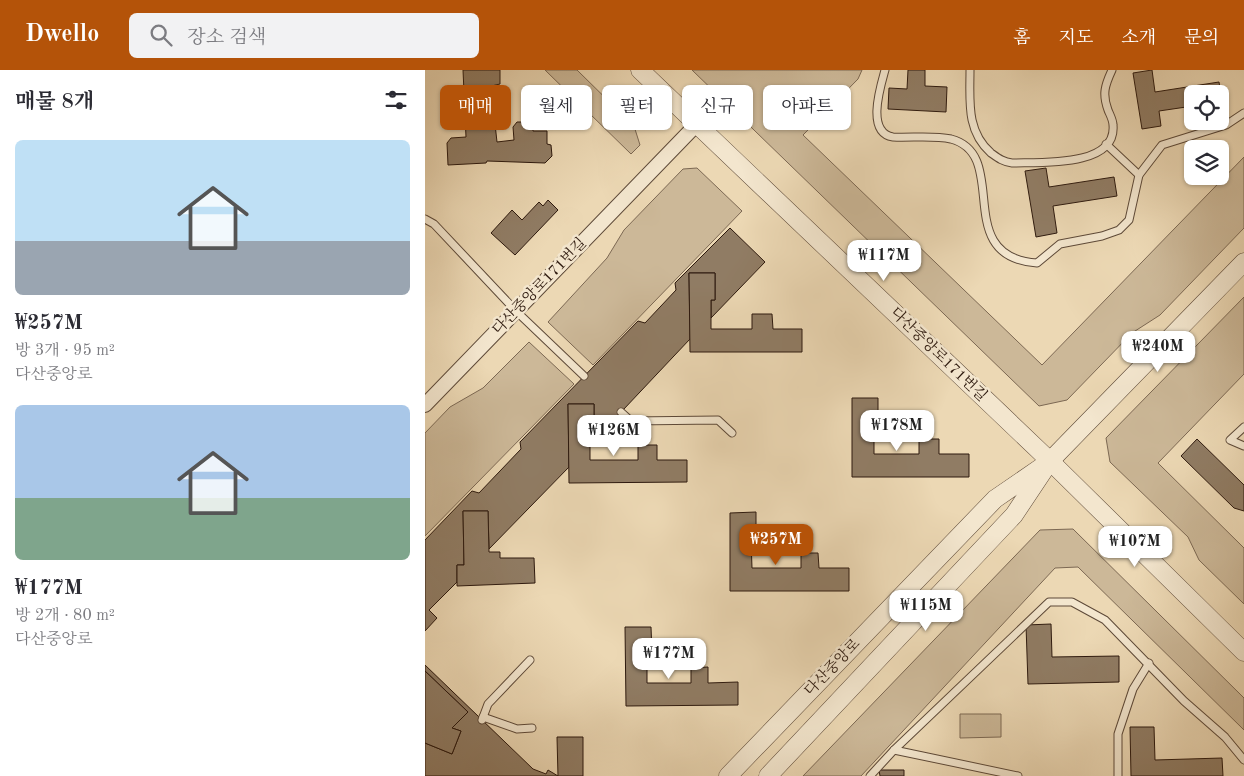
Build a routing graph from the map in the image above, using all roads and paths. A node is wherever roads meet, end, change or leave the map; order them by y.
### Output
1 (640, 70) edge
2 (885, 70) edge
3 (970, 70) edge
4 (1112, 70) edge
5 (682, 111) edge
6 (1244, 113) edge
7 (691, 130) edge
8 (701, 130) edge
9 (976, 137) junction
10 (1106, 144) junction
11 (967, 147) junction
12 (1139, 175) junction
13 (425, 219) edge
14 (1244, 262) edge
15 (517, 312) junction
16 (584, 376) dead end
17 (425, 405) edge
18 (621, 412) dead end
19 (1244, 426) edge
20 (732, 433) dead end
21 (1244, 446) edge
22 (1049, 461) junction
23 (1244, 652) edge
24 (530, 660) dead end
25 (1149, 663) junction
26 (532, 728) dead end
27 (894, 750) junction
28 (1244, 760) edge
29 (728, 776) edge
30 (768, 776) edge
31 (870, 776) edge
32 (1018, 776) edge
33 (1118, 776) edge

1 - 5 street, 다산중앙로171번길
2 - 11 lane
3 - 9 lane
4 - 10 lane
6 - 12 lane
7 - 15 street, 다산중앙로171번길
8 - 22 street, 다산중앙로171번길
9 - 10 lane
9 - 11 lane
10 - 12 lane
11 - 12 lane
13 - 15 lane
14 - 22 street, 다산중앙로
15 - 16 lane
15 - 17 street, 다산중앙로171번길
18 - 20 lane
19 - 21 lane
22 - 23 street, 다산중앙로171번길
22 - 29 street, 다산중앙로
22 - 30 street, 다산중앙로
24 - 26 lane
25 - 27 lane
25 - 28 lane
25 - 33 lane
27 - 31 lane
27 - 32 lane

